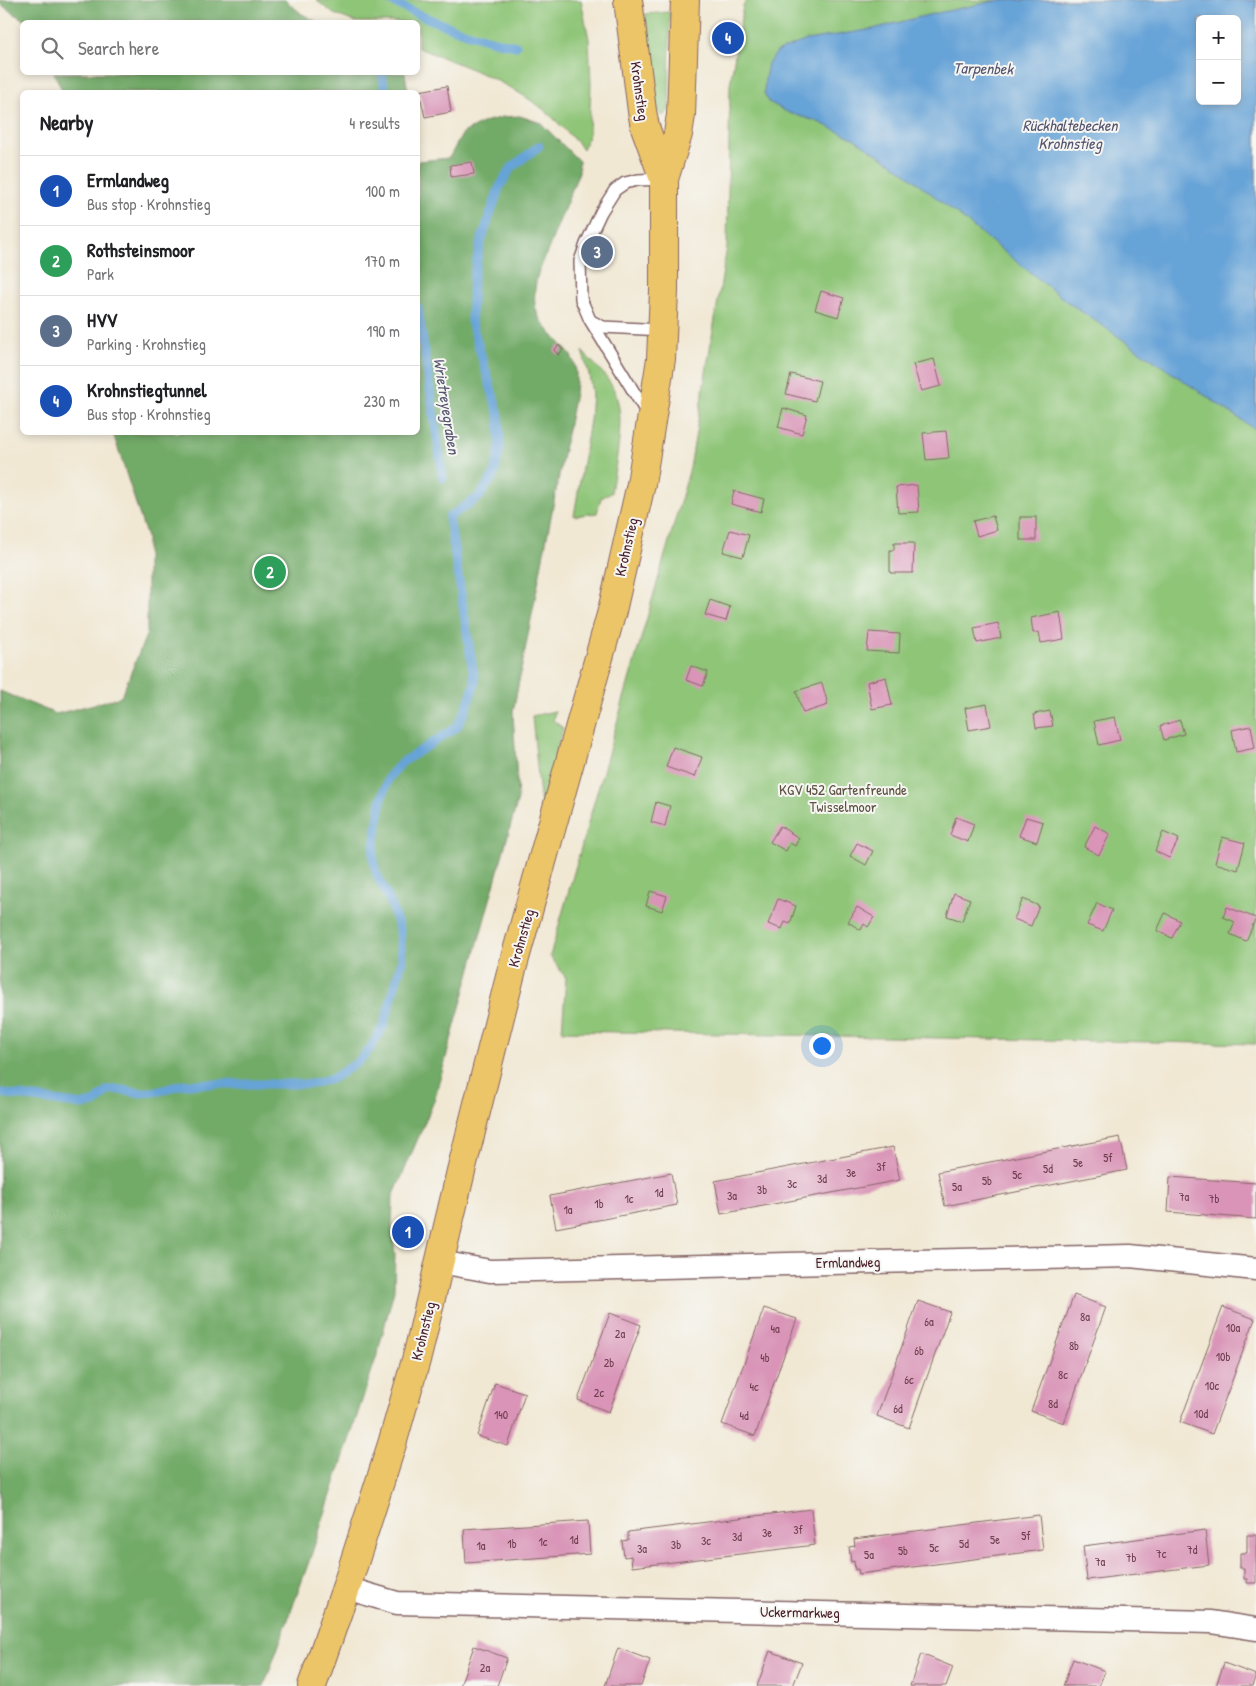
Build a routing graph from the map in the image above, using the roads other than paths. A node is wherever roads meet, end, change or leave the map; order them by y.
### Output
1 (628, 0) edge
2 (685, 0) edge
3 (664, 179) junction
4 (590, 320) junction
5 (663, 330) junction
6 (652, 422) junction
7 (440, 1262) junction
8 (1256, 1269) edge
9 (346, 1588) junction
10 (1256, 1628) edge
11 (312, 1686) edge

1 - 3 main road, Krohnstieg
2 - 3 main road, Krohnstieg
3 - 4 lane
3 - 5 main road, Krohnstieg
4 - 5 lane
4 - 6 lane
5 - 6 main road, Krohnstieg
6 - 7 main road, Krohnstieg
7 - 8 street, Ermlandweg
7 - 9 main road, Krohnstieg
9 - 10 street, Uckermarkweg
9 - 11 main road, Krohnstieg

